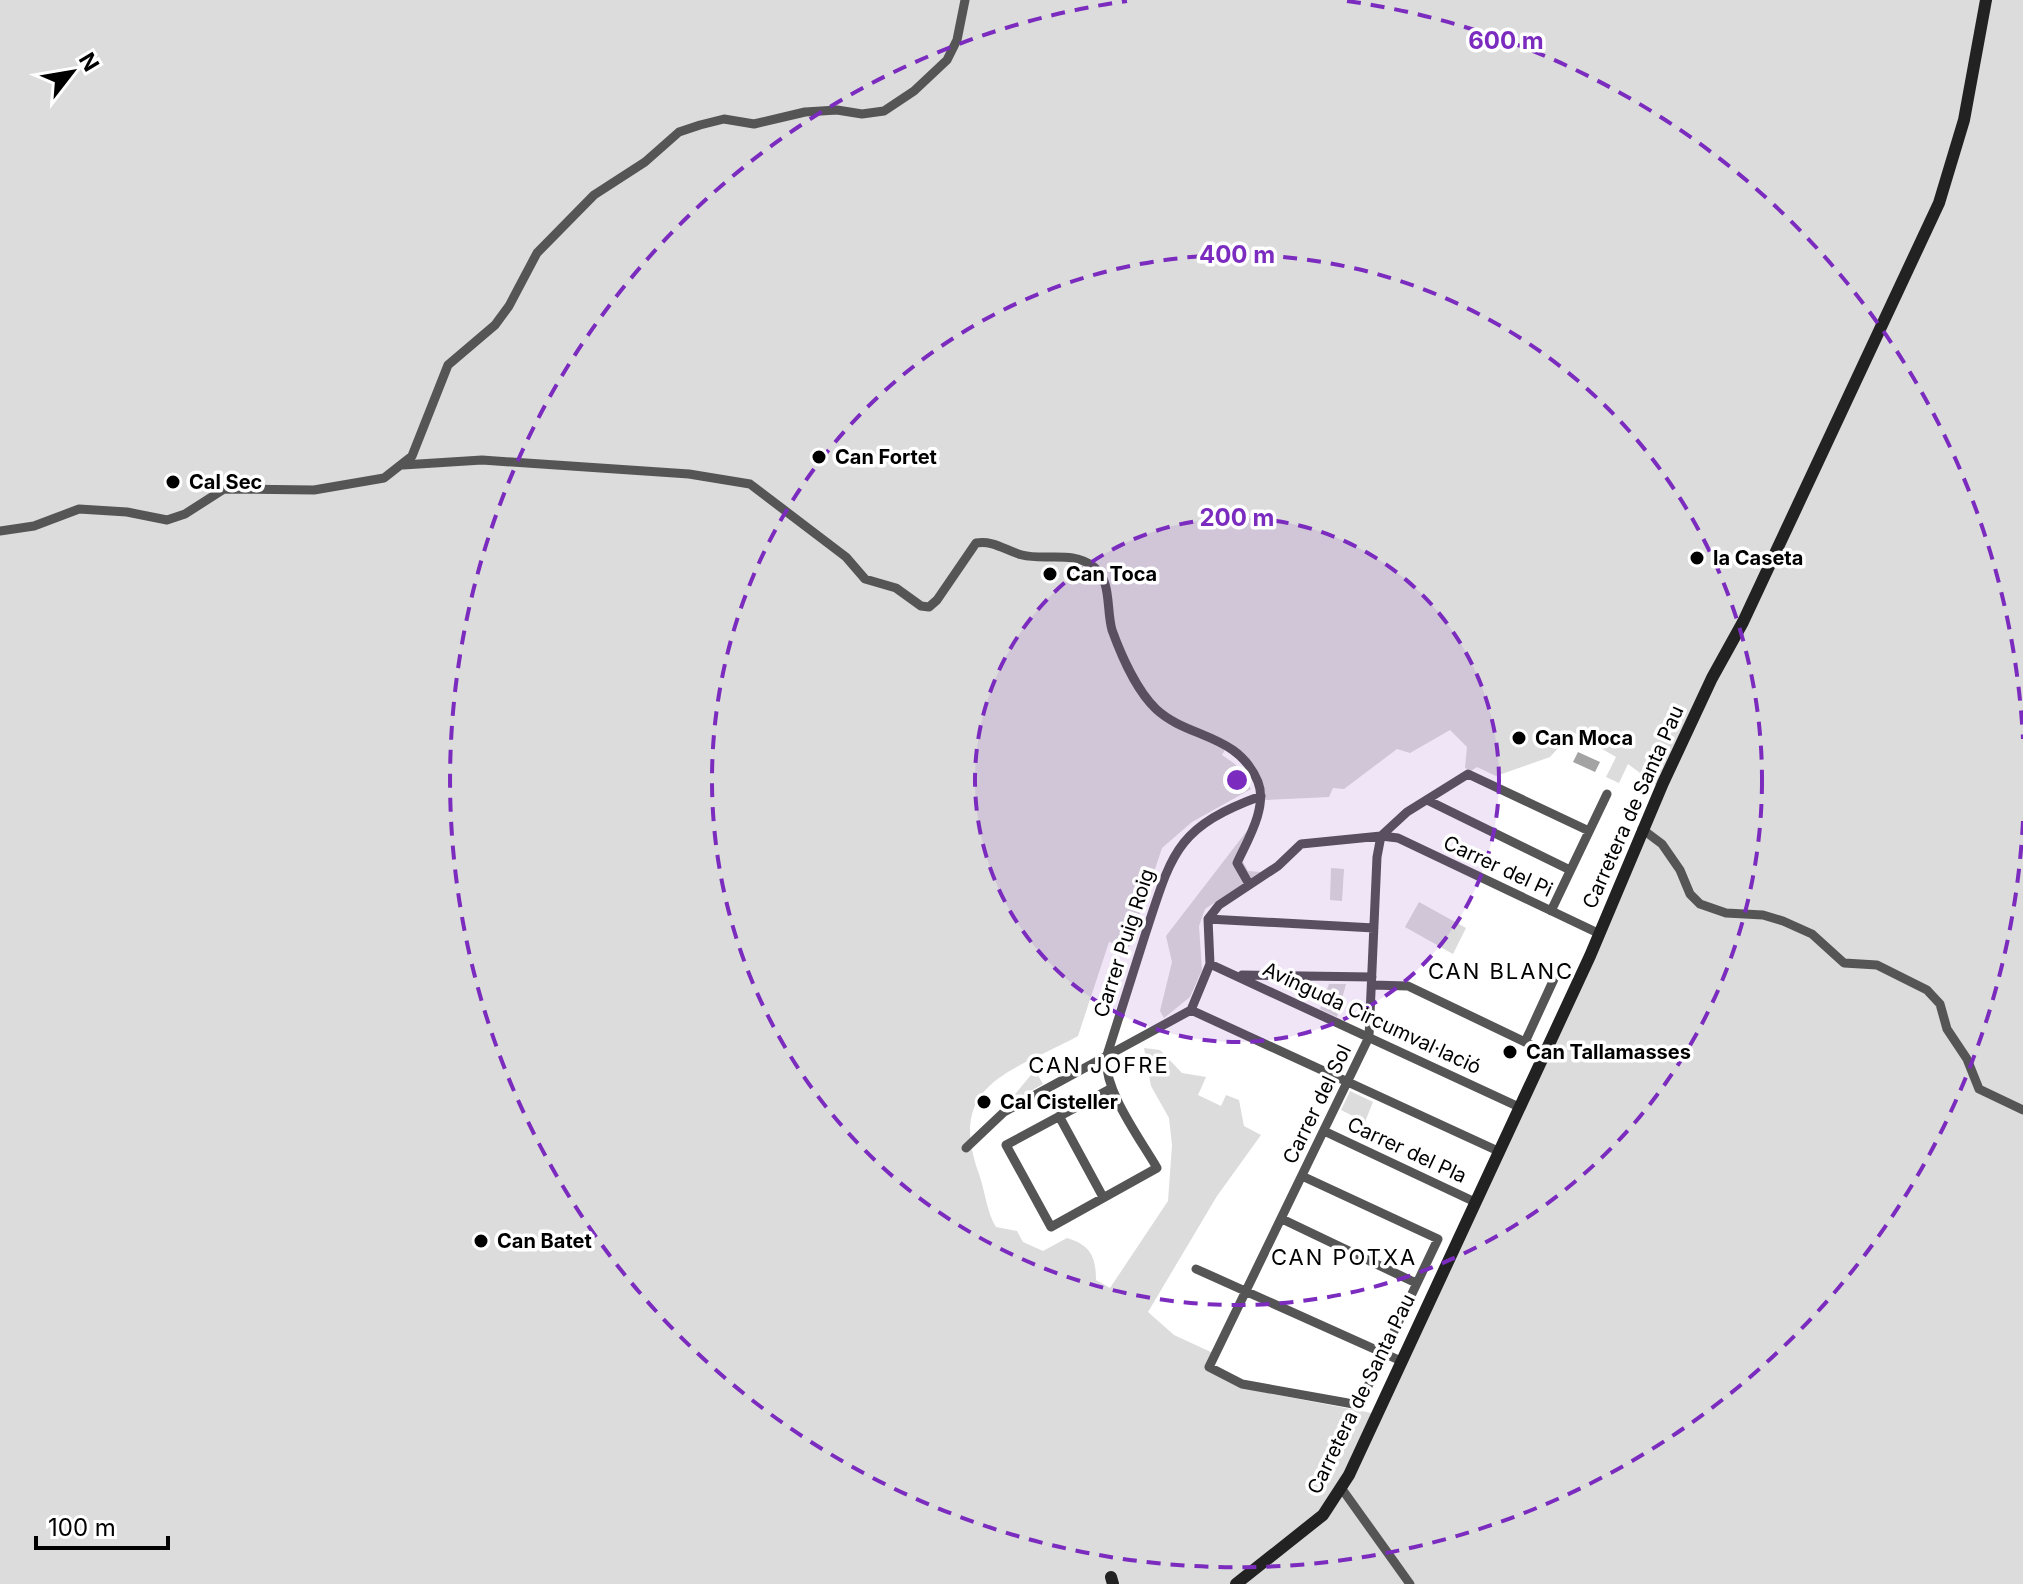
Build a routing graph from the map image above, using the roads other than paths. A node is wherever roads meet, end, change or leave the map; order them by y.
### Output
1 (965, 0) edge
2 (1986, 0) edge
3 (403, 465) junction
4 (0, 531) edge
5 (1607, 794) dead end
6 (1261, 796) junction
7 (1427, 800) junction
8 (1642, 829) junction
9 (1589, 831) junction
10 (1381, 836) junction
11 (1570, 870) junction
12 (1249, 884) junction
13 (1551, 911) junction
14 (1208, 919) junction
15 (1374, 928) junction
16 (1600, 934) junction
17 (1210, 964) junction
18 (1239, 975) junction
19 (1554, 979) dead end
20 (1372, 981) junction
21 (1191, 1010) junction
22 (1369, 1037) junction
23 (1525, 1042) junction
24 (1544, 1051) junction
25 (1107, 1055) junction
26 (1348, 1081) junction
27 (1112, 1088) junction
28 (1519, 1107) junction
29 (2023, 1110) edge
30 (1059, 1116) junction
31 (1324, 1131) junction
32 (966, 1148) dead end
33 (1498, 1151) junction
34 (1302, 1176) junction
35 (1103, 1197) junction
36 (1475, 1202) junction
37 (1282, 1219) junction
38 (1196, 1269) dead end
39 (1416, 1283) junction
40 (1246, 1292) junction
41 (1382, 1353) junction
42 (1401, 1361) junction
43 (1342, 1489) junction
44 (1236, 1584) edge
45 (1410, 1584) edge

1 - 3 street
2 - 8 main road, Carretera de Santa Pau
3 - 4 street
3 - 6 street
5 - 9 street
6 - 12 street
6 - 25 street, Carrer Puig Roig
7 - 9 street
7 - 10 street
7 - 11 street
8 - 16 main road, Carretera de Santa Pau
8 - 29 street
9 - 11 street
10 - 12 street
10 - 13 street, Carrer del Pi
10 - 15 street, Carrer del Sol
11 - 13 street
12 - 14 street
13 - 16 street, Carrer del Pi
14 - 15 street
14 - 17 street
15 - 20 street, Carrer del Sol
16 - 24 main road, Carretera de Santa Pau
17 - 18 street, Avinguda Circumval·lació
17 - 21 street
18 - 20 street
18 - 22 street, Avinguda Circumval·lació
19 - 23 street
20 - 22 street, Carrer del Sol
20 - 23 street
21 - 25 street
21 - 26 street
22 - 26 street, Carrer del Sol
22 - 28 street, Avinguda Circumval·lació
23 - 24 street
24 - 28 main road, Carretera de Santa Pau
25 - 27 street, Carrer Puig Roig
25 - 32 street
26 - 31 street, Carrer del Sol
26 - 33 street
27 - 30 street
27 - 35 street, Carrer Puig Roig
28 - 33 main road, Carretera de Santa Pau
30 - 35 street
30 - 35 street
31 - 34 street, Carrer del Sol
31 - 36 street, Carrer del Pla
33 - 36 main road, Carretera de Santa Pau
34 - 37 street, Carrer del Sol
34 - 39 street
36 - 42 main road, Carretera de Santa Pau
37 - 39 street
37 - 40 street, Carrer del Sol
38 - 40 street
39 - 41 street
40 - 41 street
40 - 41 street, Carrer del Sol
41 - 42 street
42 - 43 main road, Carretera de Santa Pau
43 - 44 main road, Carretera de Santa Pau
43 - 45 street

